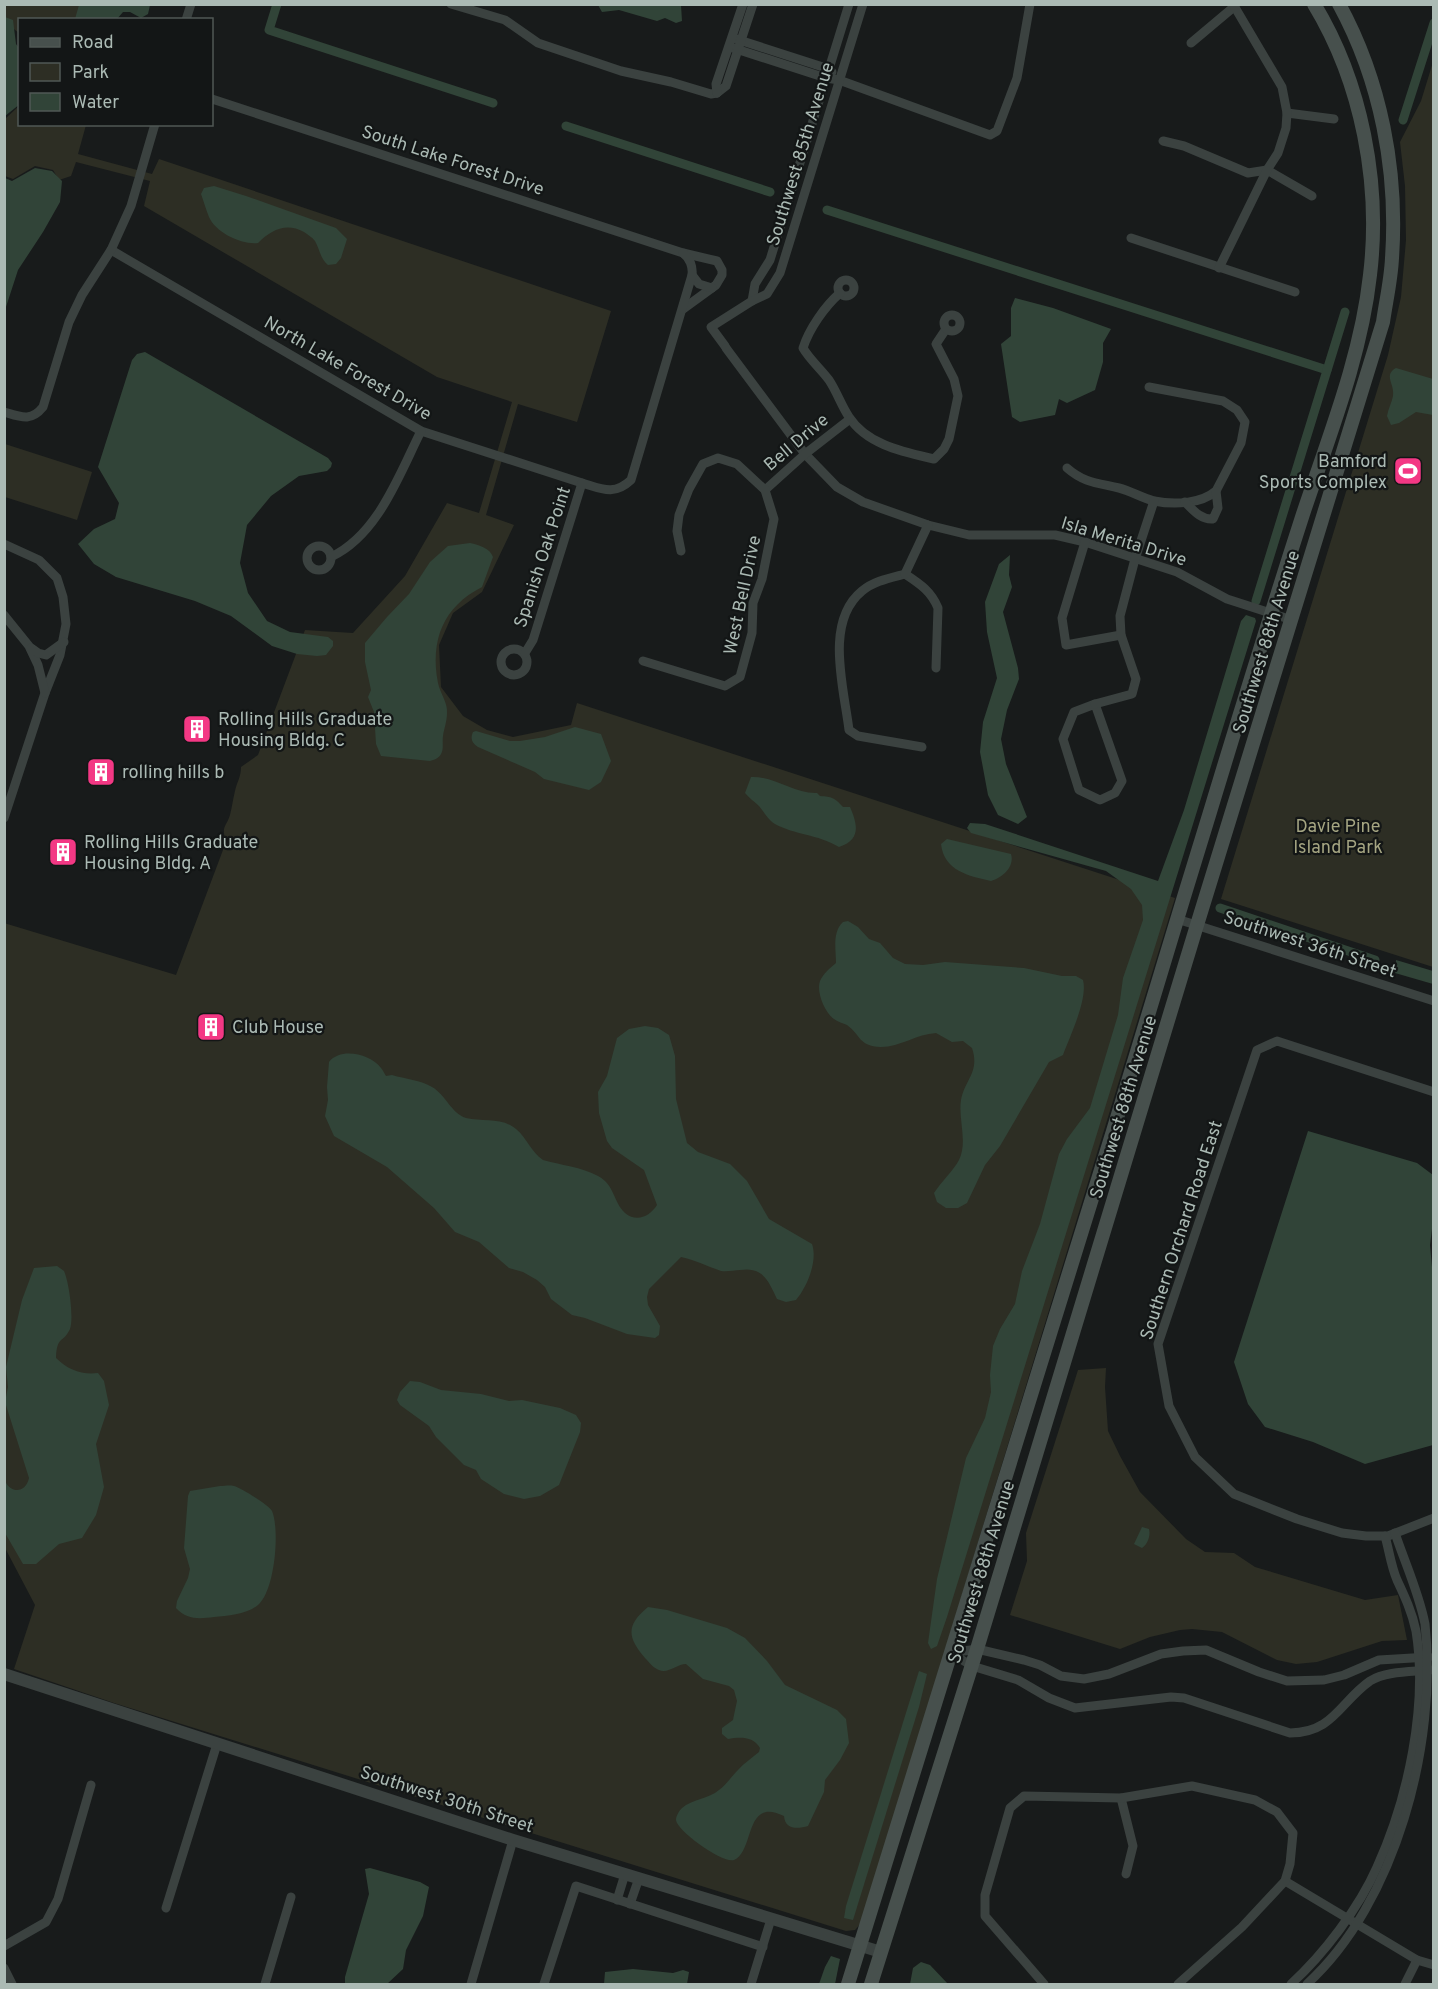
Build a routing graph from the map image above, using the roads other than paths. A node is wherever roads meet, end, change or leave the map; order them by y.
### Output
1 (451, 4) edge
2 (496, 4) edge
3 (743, 4) edge
4 (753, 4) edge
5 (849, 4) edge
6 (863, 4) edge
7 (1030, 4) edge
8 (1314, 4) edge
9 (1234, 5) edge
10 (1342, 6) edge
11 (493, 16) junction
12 (736, 44) junction
13 (1191, 44) dead end
14 (827, 73) junction
15 (840, 80) junction
16 (213, 99) edge
17 (1287, 113) junction
18 (1334, 119) dead end
19 (153, 126) edge
20 (1163, 141) dead end
21 (1267, 170) junction
22 (1312, 196) dead end
23 (1131, 238) dead end
24 (111, 250) junction
25 (683, 253) junction
26 (1219, 268) junction
27 (692, 275) junction
28 (712, 288) junction
29 (840, 292) dead end
30 (1295, 292) dead end
31 (752, 300) junction
32 (683, 309) junction
33 (711, 327) joint
34 (946, 329) dead end
35 (1149, 387) dead end
36 (4, 412) edge
37 (850, 419) junction
38 (421, 430) junction
39 (805, 454) junction
40 (1067, 468) dead end
41 (582, 483) junction
42 (765, 490) junction
43 (1216, 490) junction
44 (1154, 501) junction
45 (1185, 502) junction
46 (928, 525) junction
47 (1085, 542) junction
48 (4, 544) edge
49 (16, 548) junction
50 (4, 551) edge
51 (681, 551) dead end
52 (331, 556) dead end
53 (1135, 559) junction
54 (905, 574) junction
55 (1271, 614) junction
56 (4, 615) edge
57 (1292, 620) junction
58 (1121, 635) junction
59 (63, 642) junction
60 (29, 646) junction
61 (525, 653) dead end
62 (643, 661) dead end
63 (936, 668) dead end
64 (45, 693) junction
65 (1095, 704) junction
66 (922, 747) dead end
67 (4, 818) edge
68 (1177, 919) junction
69 (1197, 925) junction
70 (1434, 1001) edge
71 (1434, 1092) edge
72 (1434, 1518) edge
73 (1395, 1533) junction
74 (1385, 1536) junction
75 (977, 1649) junction
76 (951, 1653) junction
77 (1418, 1657) junction
78 (1429, 1657) junction
79 (972, 1666) junction
80 (1430, 1670) junction
81 (1418, 1671) junction
82 (4, 1674) edge
83 (217, 1744) junction
84 (91, 1785) dead end
85 (1122, 1798) junction
86 (513, 1840) junction
87 (625, 1874) junction
88 (1126, 1874) dead end
89 (639, 1878) junction
90 (1285, 1881) junction
91 (291, 1897) dead end
92 (617, 1900) junction
93 (630, 1905) junction
94 (166, 1908) dead end
95 (771, 1919) junction
96 (1346, 1919) junction
97 (1356, 1925) junction
98 (4, 1946) edge
99 (860, 1946) junction
100 (763, 1947) junction
101 (881, 1952) junction
102 (1417, 1960) junction
103 (1434, 1965) edge
104 (4, 1968) edge
105 (12, 1984) edge
106 (265, 1984) edge
107 (471, 1984) edge
108 (544, 1984) edge
109 (751, 1984) edge
110 (848, 1984) edge
111 (871, 1984) edge
112 (1044, 1984) edge
113 (1178, 1984) edge
114 (1291, 1984) edge
115 (1307, 1984) edge
116 (1405, 1984) edge

1 - 11 street
2 - 11 street
3 - 12 street
4 - 12 street
5 - 14 street, Southwest 85th Avenue
6 - 15 street, Southwest 85th Avenue
7 - 15 street
8 - 55 main road, Southwest 88th Avenue
9 - 13 street
9 - 17 street
10 - 57 main road, Southwest 88th Avenue
11 - 12 street
12 - 14 street
14 - 15 street
14 - 31 street, Southwest 85th Avenue
15 - 31 street, Southwest 85th Avenue
16 - 25 street, South Lake Forest Drive
17 - 18 street
17 - 21 street
19 - 24 street
20 - 21 street
21 - 22 street
21 - 26 street
23 - 26 street
24 - 36 street
24 - 38 street, North Lake Forest Drive
25 - 27 street
25 - 28 street
26 - 30 street
27 - 28 street
27 - 32 street, Spanish Oak Point
28 - 32 street
29 - 37 street
31 - 33 street, Southwest 85th Avenue
32 - 41 street, Spanish Oak Point
33 - 39 street, Isla Merita Drive
34 - 37 street
35 - 43 street
37 - 39 street, Bell Drive
38 - 41 street, North Lake Forest Drive
38 - 52 street
39 - 42 street, Bell Drive
39 - 46 street, Isla Merita Drive
40 - 44 street
41 - 61 street, Spanish Oak Point
42 - 51 street
42 - 62 street, West Bell Drive
43 - 45 street
43 - 45 street
44 - 45 street
44 - 53 street
46 - 47 street, Isla Merita Drive
46 - 54 street
47 - 53 street, Isla Merita Drive
47 - 58 street
48 - 49 street
49 - 50 street
49 - 59 street
53 - 55 street, Isla Merita Drive
53 - 58 street
54 - 63 street
54 - 66 street
55 - 57 street, Isla Merita Drive
55 - 68 main road, Southwest 88th Avenue
56 - 60 street
57 - 69 main road, Southwest 88th Avenue
58 - 65 street
59 - 60 street
59 - 64 street
60 - 64 street
64 - 67 street
65 - 65 street
68 - 69 street, Southwest 36th Street
68 - 76 main road, Southwest 88th Avenue
69 - 70 street, Southwest 36th Street
69 - 75 main road, Southwest 88th Avenue
71 - 74 street, Southern Orchard Road East
72 - 73 street
73 - 74 street
73 - 78 street
74 - 77 street
75 - 76 street
75 - 77 street
75 - 79 main road, Southwest 88th Avenue
76 - 79 street
76 - 99 main road, Southwest 88th Avenue
77 - 78 street
77 - 81 street
78 - 80 street
79 - 81 street
79 - 101 main road, Southwest 88th Avenue
80 - 81 street
80 - 97 street
81 - 96 street
82 - 83 street, Southwest 30th Street
83 - 86 street, Southwest 30th Street
83 - 94 street
84 - 98 street
85 - 88 street
85 - 90 street
85 - 112 street
86 - 87 street, Southwest 30th Street
86 - 107 street
87 - 89 street, Southwest 30th Street
87 - 92 street
89 - 93 street
89 - 95 street, Southwest 30th Street
90 - 96 street
90 - 113 street
91 - 106 street
92 - 93 street
92 - 108 street
93 - 100 street
95 - 99 street, Southwest 30th Street
95 - 100 street
96 - 97 street
96 - 114 street
97 - 102 street
97 - 115 street
99 - 101 street, Southwest 30th Street
99 - 110 main road, Southwest 88th Avenue
100 - 109 street
101 - 111 main road, Southwest 88th Avenue
102 - 103 street
102 - 116 street
104 - 105 street

